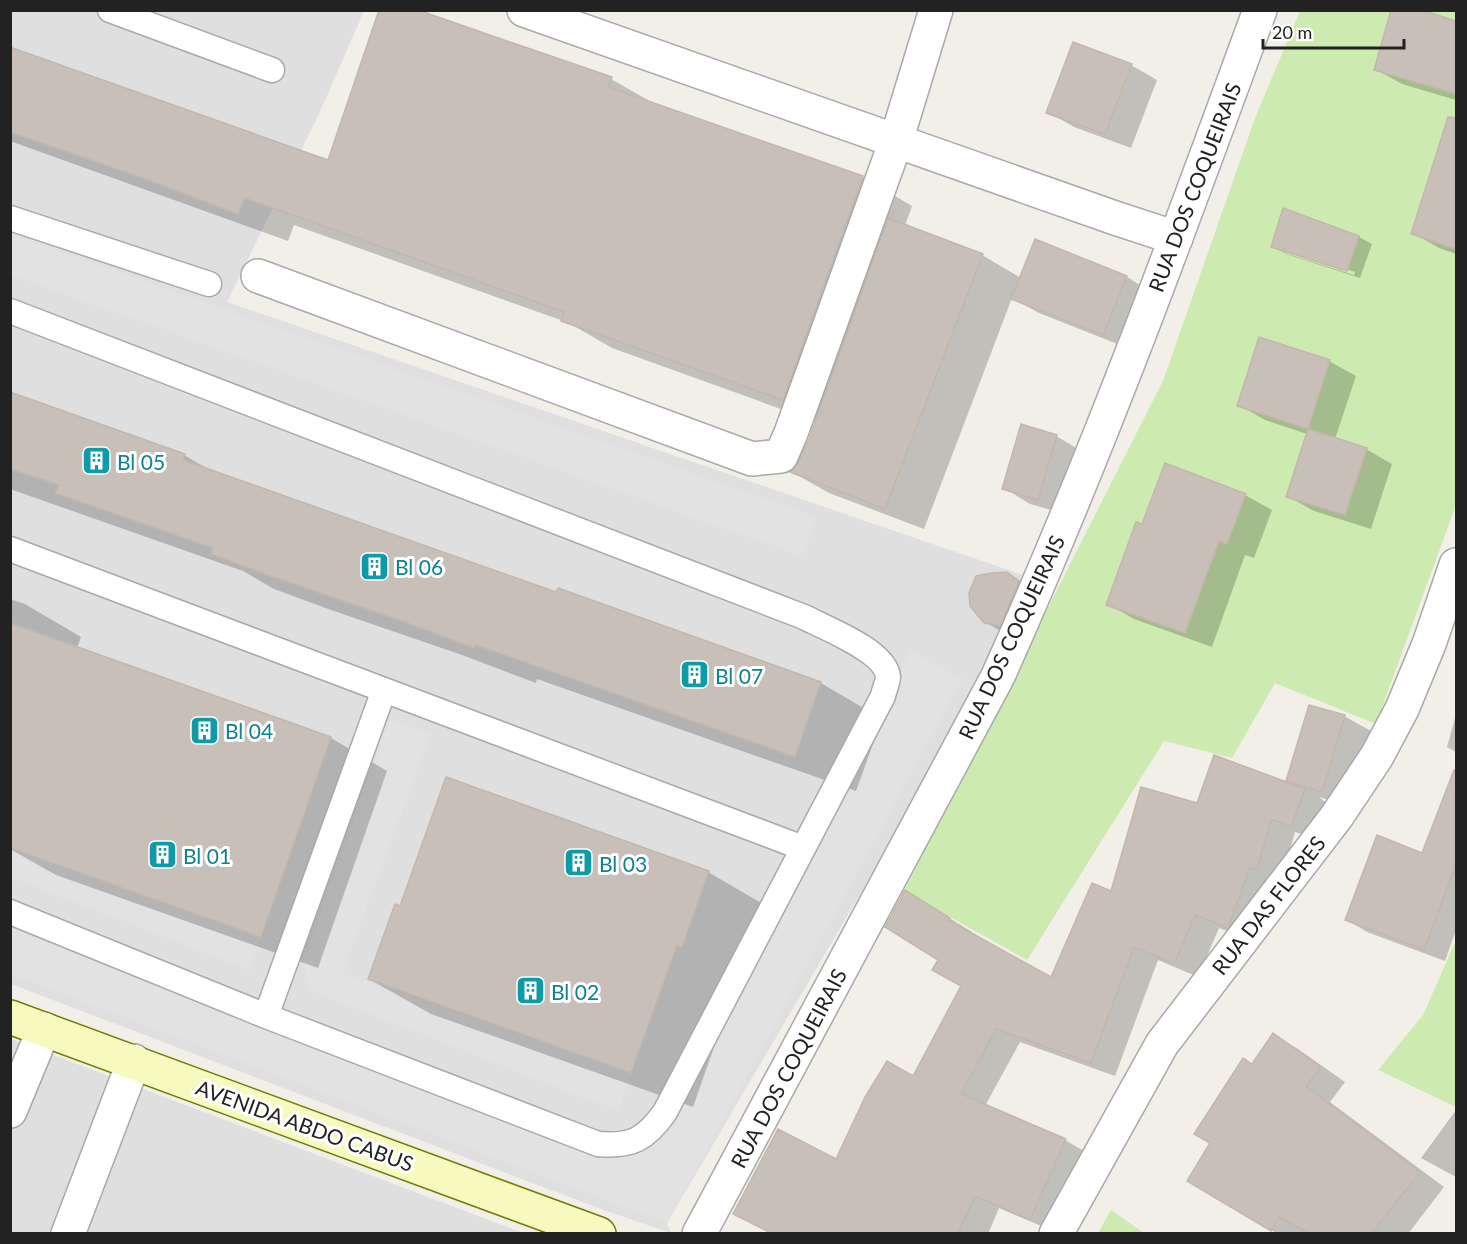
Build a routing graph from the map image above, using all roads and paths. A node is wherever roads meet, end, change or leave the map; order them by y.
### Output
1 (110, 10) edge
2 (524, 10) edge
3 (936, 10) edge
4 (1260, 10) edge
5 (272, 70) dead end
6 (896, 141) junction
7 (10, 218) edge
8 (1176, 237) junction
9 (258, 276) dead end
10 (209, 284) dead end
11 (10, 311) edge
12 (10, 549) edge
13 (1456, 565) edge
14 (384, 690) junction
15 (803, 848) junction
16 (10, 912) edge
17 (266, 1016) junction
18 (10, 1017) edge
19 (44, 1029) junction
20 (134, 1061) junction
21 (10, 1111) edge
22 (68, 1233) edge
23 (599, 1233) edge
24 (699, 1233) edge
25 (1056, 1233) edge

1 - 5 lane
2 - 6 street
3 - 6 street
4 - 8 street, RUA DOS COQUEIRAIS
6 - 8 street
6 - 9 street
7 - 10 lane
8 - 24 street, RUA DOS COQUEIRAIS
11 - 15 lane
12 - 14 lane
13 - 25 street, RUA DAS FLORES
14 - 15 lane
14 - 17 lane
15 - 17 lane
16 - 17 lane
18 - 19 main road, AVENIDA ABDO CABUS
19 - 20 main road, AVENIDA ABDO CABUS
19 - 21 street
20 - 22 street
20 - 23 main road, AVENIDA ABDO CABUS

